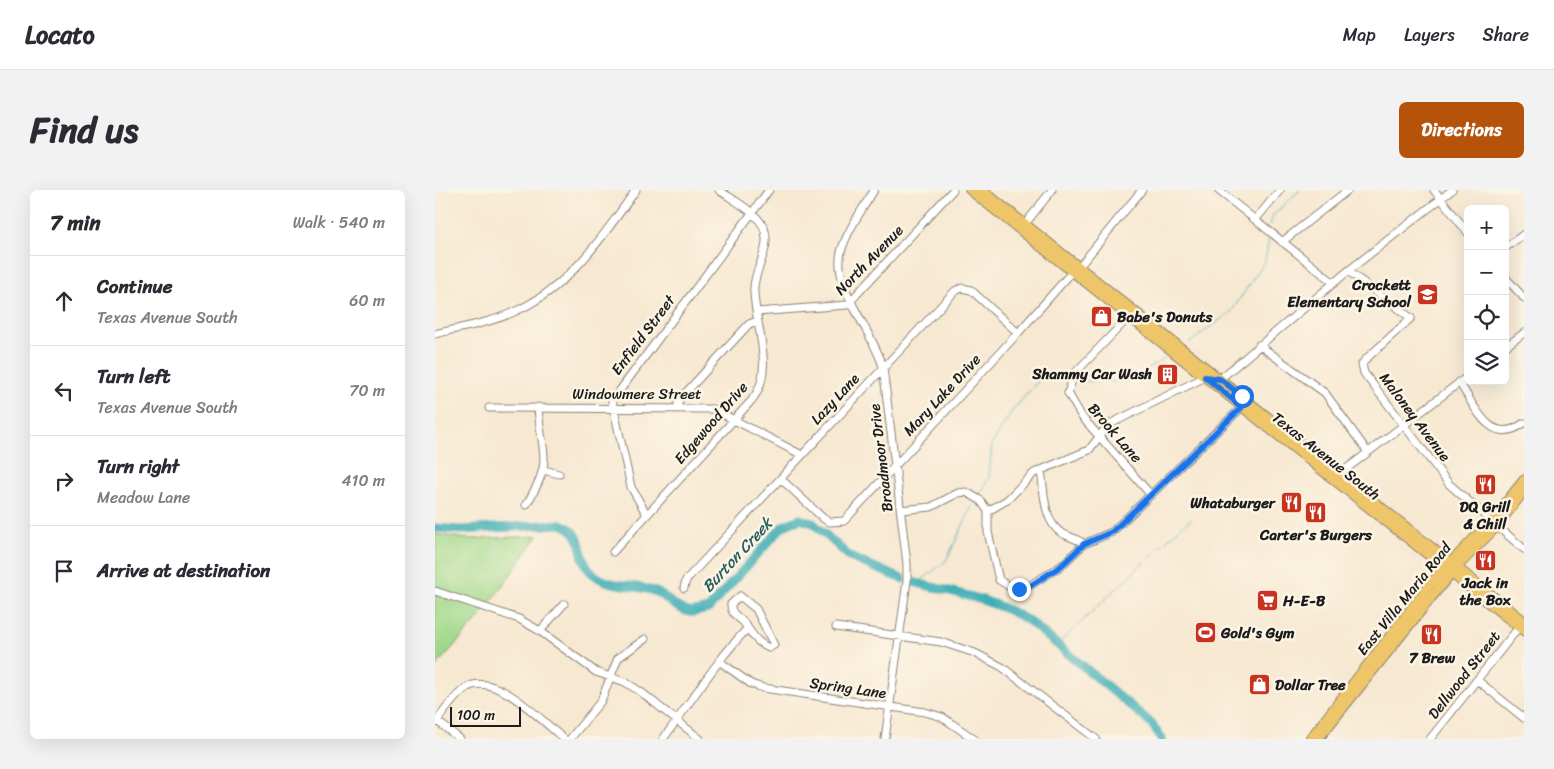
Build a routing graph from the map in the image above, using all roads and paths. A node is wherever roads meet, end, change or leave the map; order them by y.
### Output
1 (636, 190) edge
2 (719, 190) edge
3 (769, 190) edge
4 (874, 190) edge
5 (953, 190) edge
6 (970, 190) edge
7 (982, 190) edge
8 (1052, 190) edge
9 (1142, 190) edge
10 (1218, 190) edge
11 (1281, 190) edge
12 (1349, 190) edge
13 (1434, 190) edge
14 (1452, 190) edge
15 (1440, 199) junction
16 (752, 214) junction
17 (1256, 219) junction
18 (1025, 224) junction
19 (1464, 228) edge
20 (1524, 234) edge
21 (1282, 242) junction
22 (1509, 245) edge
23 (1075, 269) junction
24 (1348, 271) junction
25 (1509, 281) edge
26 (1334, 283) junction
27 (1524, 298) edge
28 (852, 301) junction
29 (757, 312) junction
30 (1129, 317) junction
31 (757, 321) junction
32 (1018, 333) junction
33 (1524, 333) edge
34 (435, 334) edge
35 (1509, 344) edge
36 (1259, 345) junction
37 (883, 367) junction
38 (1205, 377) junction
39 (1220, 379) junction
40 (1464, 379) edge
41 (1459, 382) junction
42 (539, 407) junction
43 (612, 407) junction
44 (1242, 407) junction
45 (489, 408) dead end
46 (677, 408) junction
47 (735, 419) junction
48 (1524, 423) edge
49 (1403, 424) junction
50 (1099, 435) junction
51 (1367, 451) junction
52 (802, 455) junction
53 (896, 465) junction
54 (544, 470) junction
55 (1041, 470) junction
56 (559, 474) dead end
57 (1336, 477) junction
58 (781, 479) junction
59 (1524, 480) edge
60 (1524, 491) edge
61 (1151, 495) junction
62 (526, 505) dead end
63 (901, 510) junction
64 (988, 511) junction
65 (647, 515) junction
66 (1494, 523) junction
67 (1084, 544) junction
68 (1524, 549) edge
69 (613, 552) dead end
70 (1450, 567) junction
71 (684, 588) dead end
72 (435, 591) edge
73 (564, 604) dead end
74 (1522, 626) edge
75 (836, 627) dead end
76 (747, 629) junction
77 (540, 630) junction
78 (899, 635) junction
79 (645, 639) dead end
80 (719, 661) junction
81 (611, 678) junction
82 (1477, 680) junction
83 (890, 708) junction
84 (1524, 718) edge
85 (677, 720) junction
86 (436, 722) edge
87 (460, 739) edge
88 (564, 739) edge
89 (570, 739) edge
90 (663, 739) edge
91 (700, 739) edge
92 (885, 739) edge
93 (974, 739) edge
94 (1096, 739) edge
95 (1310, 739) edge
96 (1317, 739) edge
97 (1430, 739) edge

1 - 34 street
2 - 16 street, Edgewood Drive
3 - 16 street, Enfield Street
4 - 28 street, Broadmoor Drive
5 - 28 street, North Avenue
6 - 23 main road, Texas Avenue South
7 - 18 main road, Texas Avenue South
8 - 18 street
9 - 23 street, Mary Lake Drive
10 - 17 street
11 - 17 street
12 - 21 street
13 - 15 street
14 - 15 street
15 - 19 street
15 - 24 street
16 - 29 street, Edgewood Drive
16 - 43 street, Enfield Street
17 - 21 street
18 - 23 main road, Texas Avenue South
20 - 22 street
21 - 26 street
23 - 30 main road, Texas Avenue South
23 - 32 street, Mary Lake Drive
23 - 39 main road, Texas Avenue South
24 - 26 street
24 - 49 street, Maloney Avenue
25 - 27 street
26 - 36 street
28 - 29 street, North Avenue
28 - 37 street, Broadmoor Drive
29 - 31 street, Edgewood Drive
30 - 38 main road, Texas Avenue South
30 - 50 street, Brook Lane
31 - 46 street
31 - 47 street, Edgewood Drive
32 - 37 street, Lazy Lane
32 - 53 street, Mary Lake Drive
33 - 35 street
36 - 39 street
36 - 51 street
37 - 52 street, Lazy Lane
37 - 53 street, Broadmoor Drive
38 - 39 street
38 - 44 main road, Texas Avenue South
38 - 50 street
39 - 57 main road, Texas Avenue South
40 - 41 street
41 - 48 street
41 - 49 street
42 - 43 street, Windowmere Street
42 - 45 street, Windowmere Street
42 - 54 street
43 - 46 street, Windowmere Street
43 - 65 street
44 - 57 main road, Texas Avenue South
44 - 61 street
46 - 47 street, Windowmere Street
47 - 52 street, Windowmere Street
47 - 65 street, Edgewood Drive
49 - 51 street
49 - 66 street, Maloney Avenue
50 - 55 street
50 - 61 street, Brook Lane
51 - 57 street
52 - 58 street, Lazy Lane
53 - 58 street, Mary Lake Drive
53 - 63 street, Broadmoor Drive
54 - 56 street
54 - 62 street
55 - 64 street
55 - 67 street
57 - 70 main road, Texas Avenue South
58 - 71 street, Lazy Lane
59 - 66 main road, East Villa Maria Road
60 - 66 main road, East Villa Maria Road
61 - 67 street
63 - 64 street
63 - 78 street, Broadmoor Drive
64 - 67 street
65 - 69 street, Edgewood Drive
66 - 68 street, Maloney Avenue
66 - 70 main road, East Villa Maria Road
70 - 74 main road, Texas Avenue South
70 - 95 main road, East Villa Maria Road
70 - 96 main road, East Villa Maria Road
72 - 77 street
73 - 77 street
74 - 82 street, Dellwood Street
75 - 78 street
76 - 76 street
76 - 80 street
77 - 81 street
78 - 83 street, Broadmoor Drive
78 - 94 street
79 - 81 street
80 - 83 street, Spring Lane
80 - 85 street
81 - 85 street
81 - 89 street
82 - 84 street
82 - 97 street, Dellwood Street
83 - 92 street, Broadmoor Drive
83 - 93 street, Spring Lane
85 - 90 street
85 - 91 street
86 - 87 street
86 - 88 street

